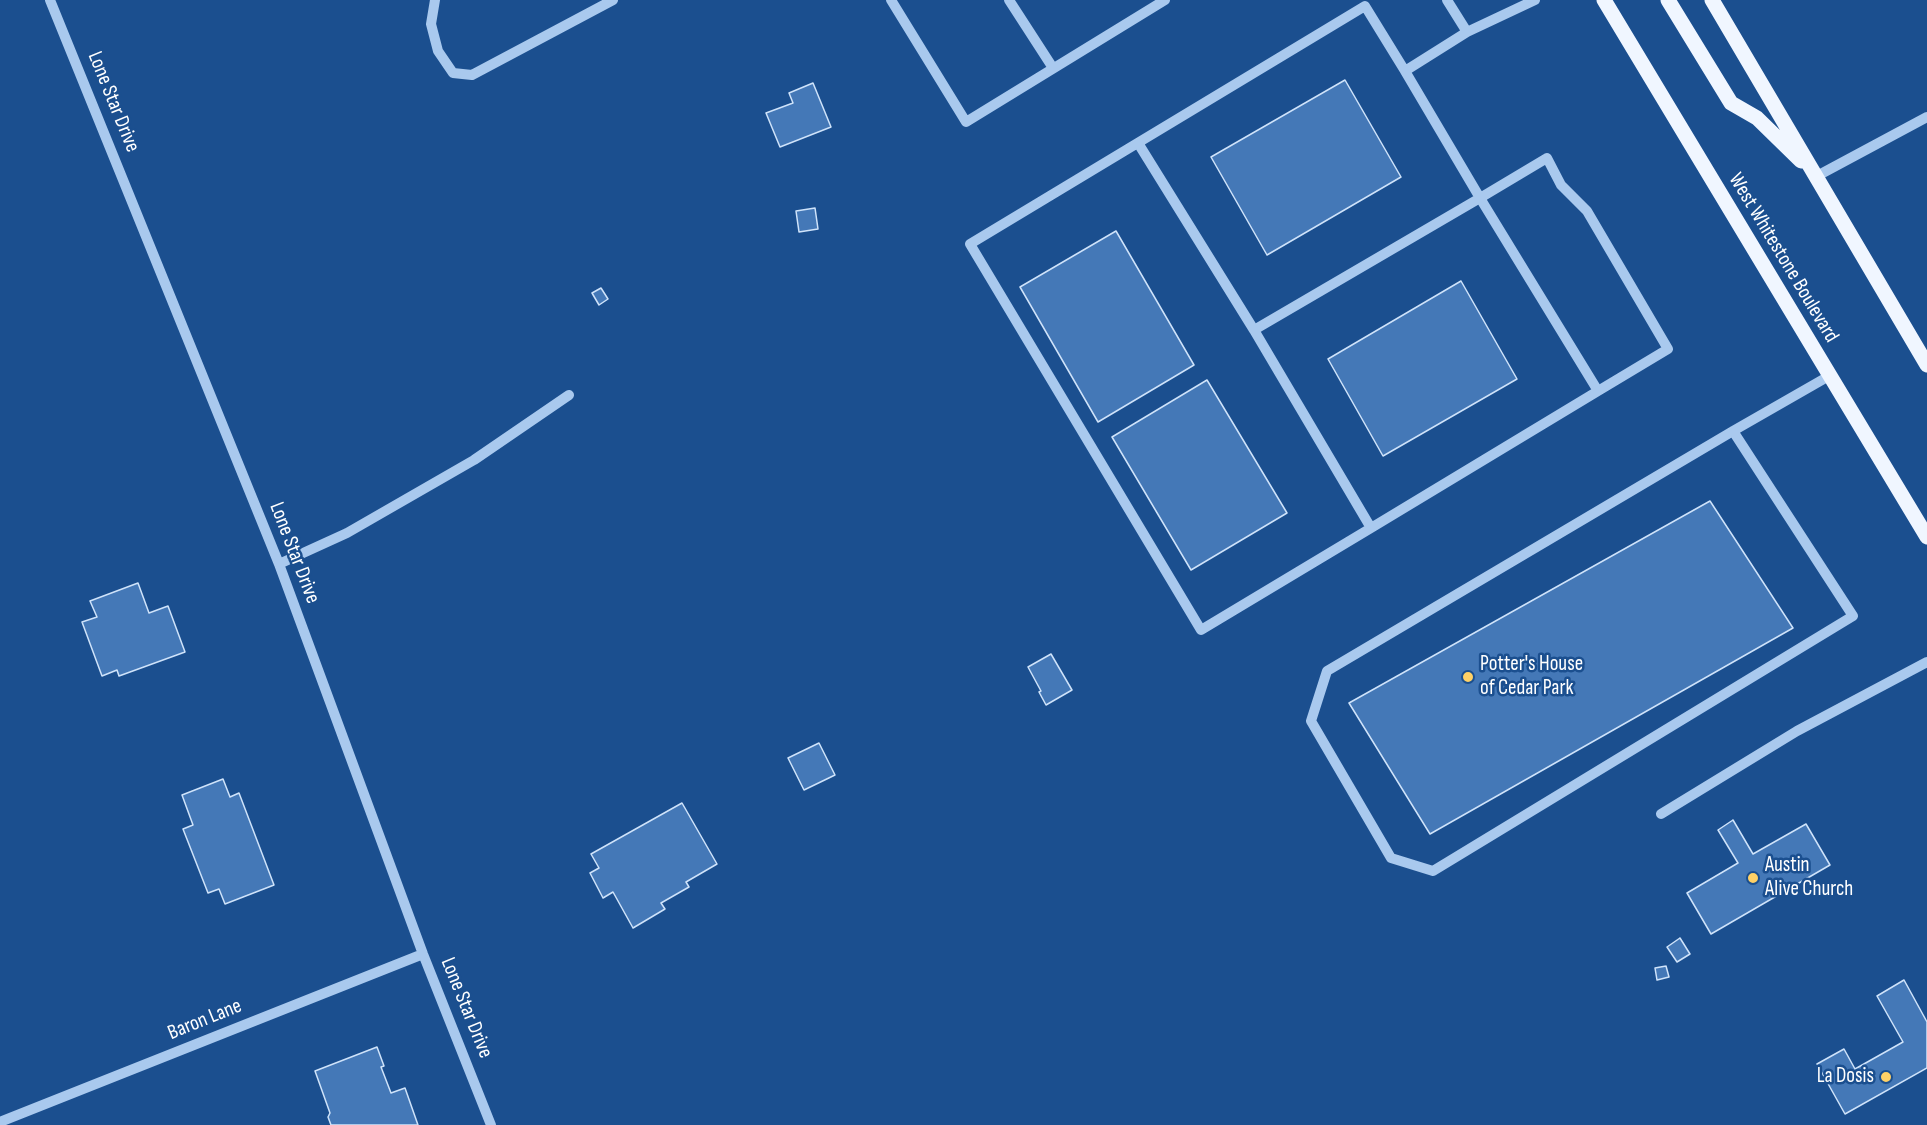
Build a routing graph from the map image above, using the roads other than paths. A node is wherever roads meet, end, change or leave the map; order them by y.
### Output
1 (50, 0) edge
2 (435, 0) edge
3 (613, 0) edge
4 (891, 0) edge
5 (1009, 0) edge
6 (1165, 0) edge
7 (1447, 0) edge
8 (1535, 0) edge
9 (1604, 0) edge
10 (1668, 0) edge
11 (1712, 0) edge
12 (1467, 32) junction
13 (1053, 68) junction
14 (1405, 71) junction
15 (1927, 117) edge
16 (1138, 142) junction
17 (1817, 176) junction
18 (1480, 198) junction
19 (1254, 330) junction
20 (1927, 365) edge
21 (1829, 376) junction
22 (1598, 391) junction
23 (569, 395) dead end
24 (1733, 432) junction
25 (1371, 528) junction
26 (1927, 537) edge
27 (279, 564) junction
28 (1927, 662) edge
29 (1661, 814) dead end
30 (423, 954) junction
31 (0, 1122) edge
32 (491, 1125) edge

1 - 27 street, Lone Star Drive
2 - 3 street
4 - 13 street
5 - 13 street
6 - 13 street
7 - 12 street
8 - 12 street
9 - 21 main road, West Whitestone Boulevard
10 - 17 main road
11 - 17 main road
12 - 14 street
14 - 16 street
14 - 18 street
15 - 17 street
16 - 19 street
16 - 25 street
17 - 20 main road
18 - 19 street
18 - 22 street
18 - 22 street
19 - 25 street
21 - 24 street
21 - 26 main road, West Whitestone Boulevard
22 - 25 street
23 - 27 street
24 - 24 street
27 - 30 street, Lone Star Drive
28 - 29 street
30 - 31 street, Baron Lane
30 - 32 street, Lone Star Drive

